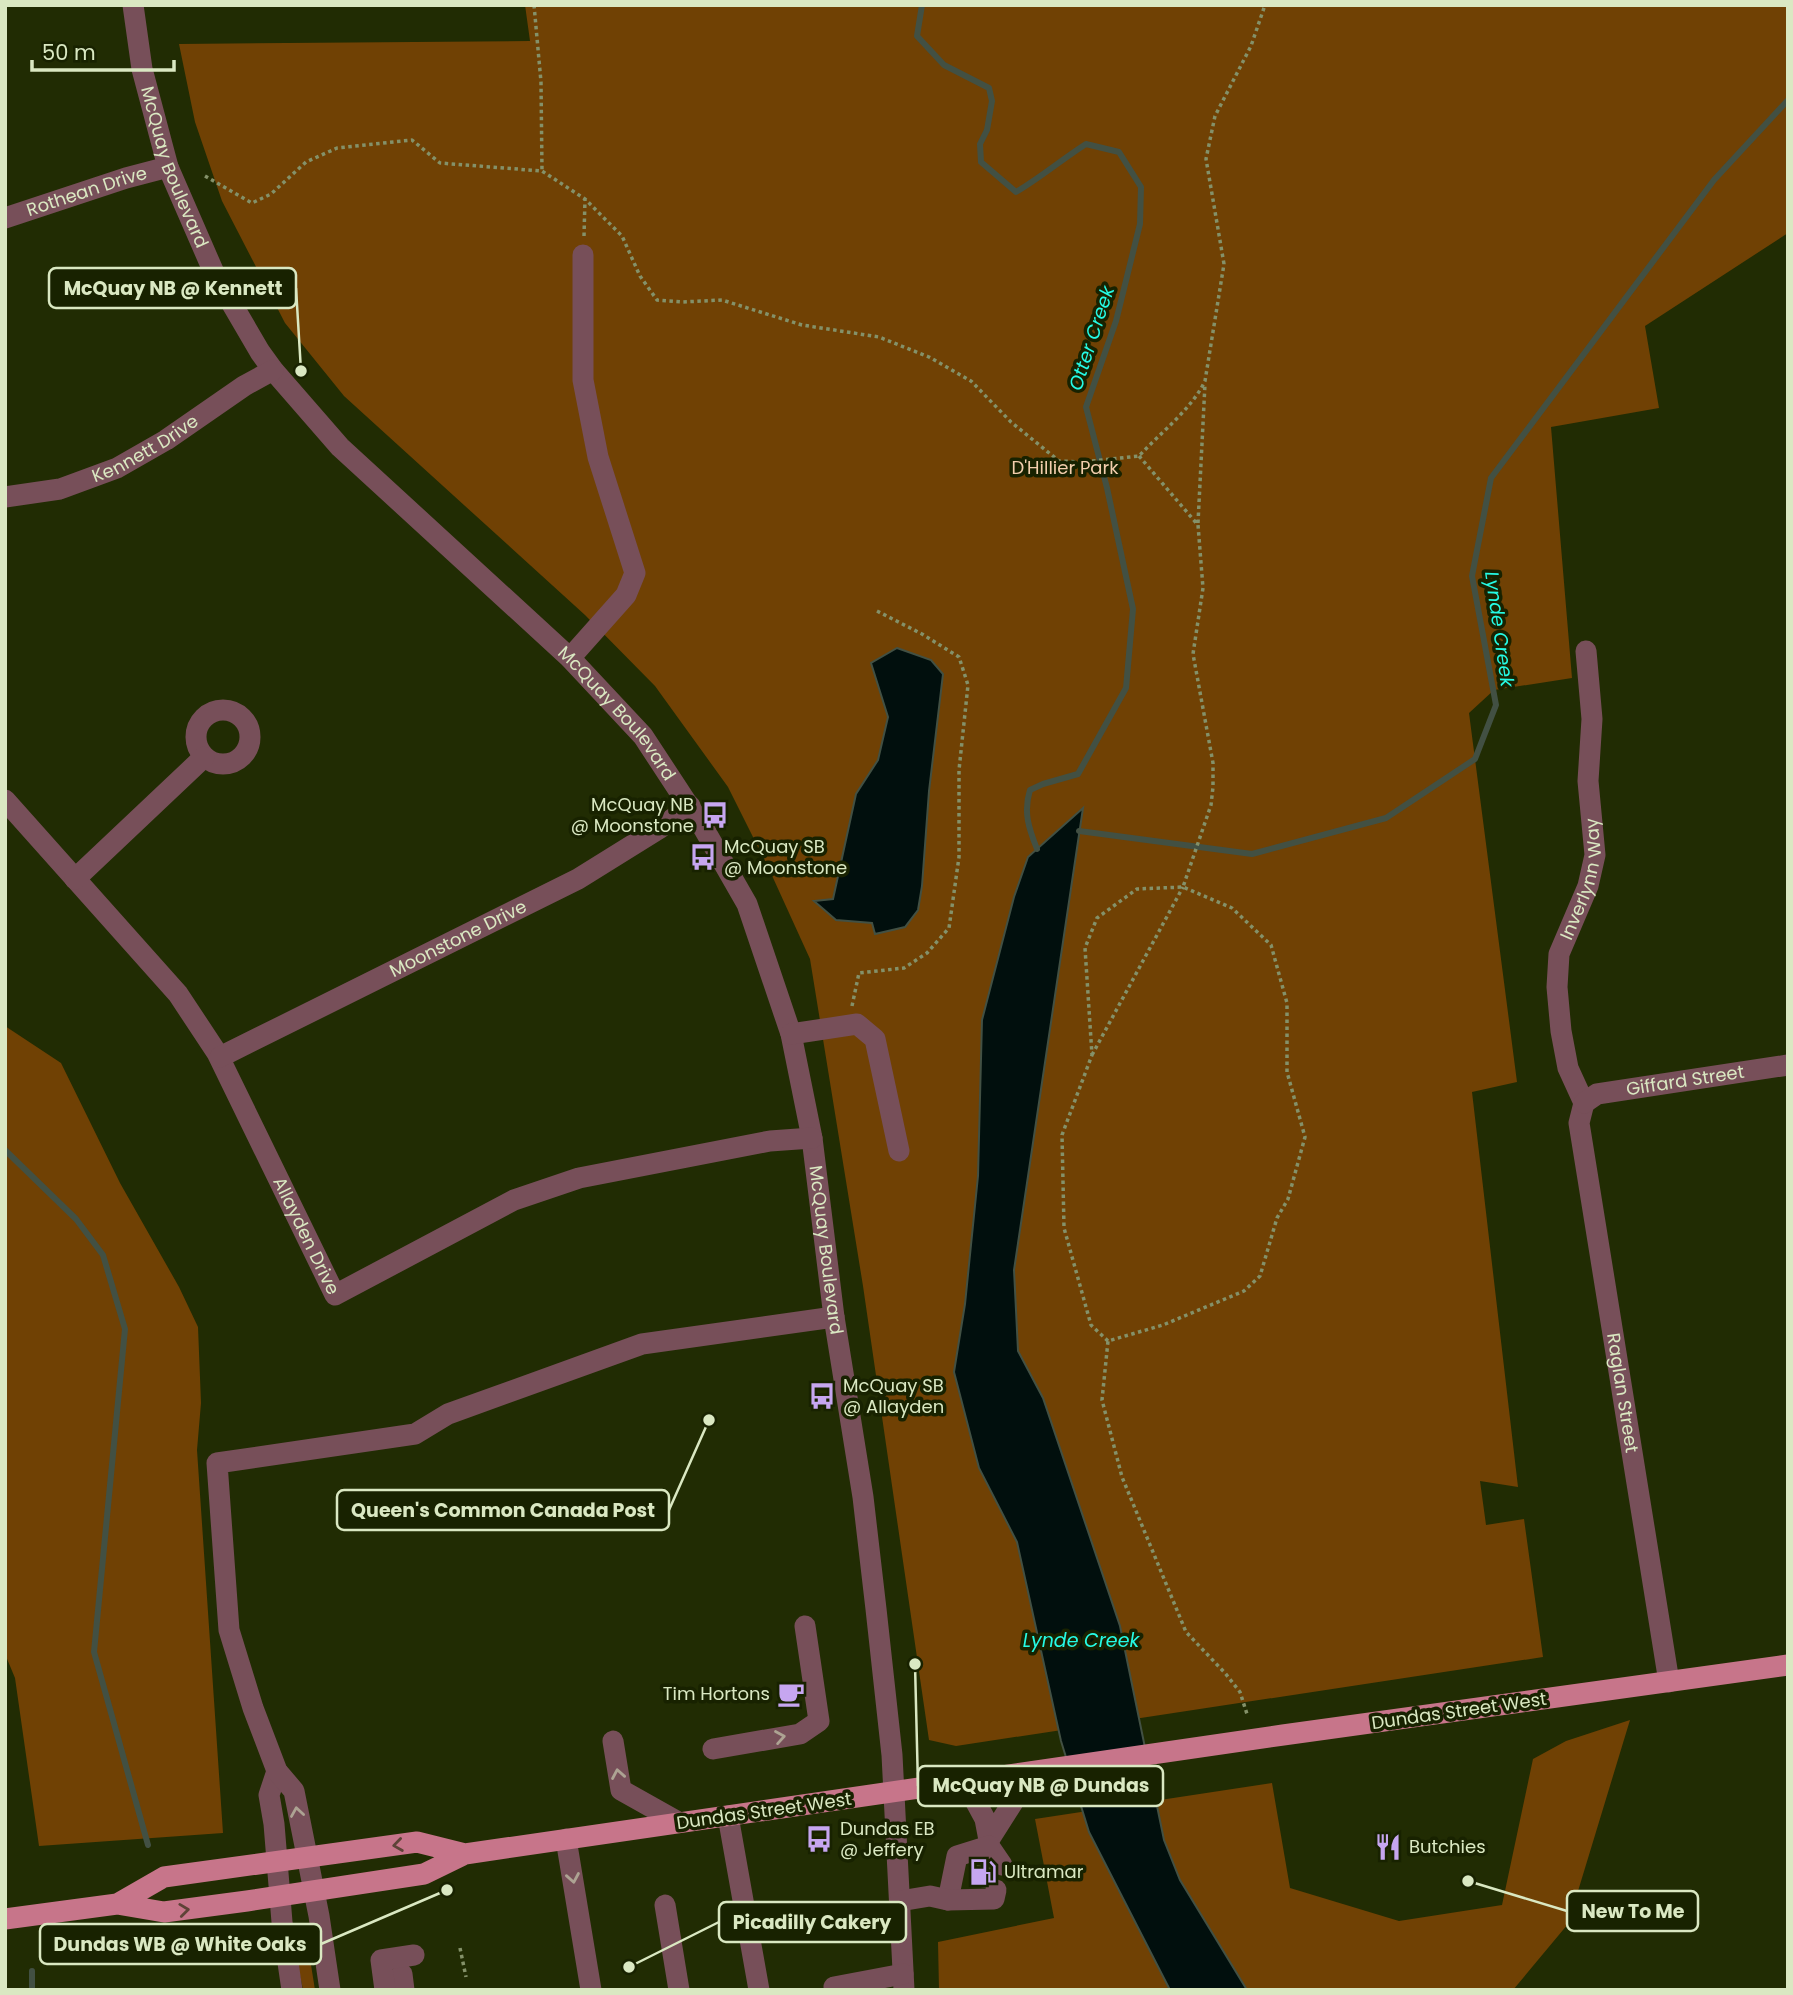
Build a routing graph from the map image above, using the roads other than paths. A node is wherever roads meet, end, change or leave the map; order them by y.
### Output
1 (133, 5) edge
2 (168, 167) junction
3 (5, 218) edge
4 (583, 256) road end
5 (273, 370) junction
6 (5, 497) edge
7 (1586, 651) dead end
8 (570, 658) junction
9 (204, 757) dead end
10 (5, 800) edge
11 (690, 806) junction
12 (75, 879) junction
13 (792, 1034) junction
14 (220, 1057) junction
15 (1788, 1065) edge
16 (1584, 1103) junction
17 (812, 1138) junction
18 (899, 1151) dead end
19 (834, 1317) junction
20 (805, 1626) dead end
21 (1788, 1665) edge
22 (1669, 1682) junction
23 (613, 1741) dead end
24 (713, 1749) dead end
25 (277, 1771) junction
26 (1032, 1772) junction
27 (965, 1782) junction
28 (893, 1792) junction
29 (728, 1816) junction
30 (678, 1822) junction
31 (566, 1839) junction
32 (991, 1853) junction
33 (465, 1854) junction
34 (306, 1858) junction
35 (277, 1863) junction
36 (313, 1891) junction
37 (984, 1892) dead end
38 (280, 1897) junction
39 (948, 1900) junction
40 (900, 1901) junction
41 (117, 1904) junction
42 (665, 1905) dead end
43 (5, 1919) edge
44 (414, 1955) dead end
45 (904, 1982) edge
46 (829, 1989) edge
47 (292, 1990) edge
48 (330, 1990) edge
49 (384, 1990) edge
50 (591, 1990) edge
51 (679, 1990) edge
52 (759, 1990) edge

1 - 2 street, McQuay Boulevard
2 - 3 street, Rothean Drive
2 - 5 street, McQuay Boulevard
4 - 8 street
5 - 6 street, Kennett Drive
5 - 8 street, McQuay Boulevard
7 - 16 street, Inverlynn Way
8 - 11 street, McQuay Boulevard
9 - 12 street
10 - 12 street, Allayden Drive
11 - 13 street, McQuay Boulevard
11 - 14 street, Moonstone Drive
12 - 14 street, Allayden Drive
13 - 17 street, McQuay Boulevard
13 - 18 street
14 - 17 street, Allayden Drive
15 - 16 street, Giffard Street
16 - 22 street, Raglan Street
17 - 19 street, McQuay Boulevard
19 - 25 street
19 - 28 street, McQuay Boulevard
24 -> 20 street
21 - 22 main road, Dundas Street West
22 - 26 main road, Dundas Street West
30 -> 23 street
34 -> 25 street
25 - 35 street
26 - 27 main road, Dundas Street West
26 - 32 street
27 - 28 main road, Dundas Street West
27 - 32 street
28 - 29 main road, Dundas Street West
28 - 40 street, McQuay Boulevard
29 - 30 main road, Dundas Street West
29 - 52 street
30 - 31 main road, Dundas Street West
31 - 33 main road, Dundas Street West
31 -> 50 street
32 - 39 street
33 -> 34 main road, Dundas Street West
33 - 36 main road, Dundas Street West
34 - 35 main road, Dundas Street West
34 - 36 street
35 - 38 street
35 - 41 main road, Dundas Street West
36 - 38 main road, Dundas Street West
36 - 48 street
37 - 39 street
41 -> 38 main road, Dundas Street West
38 - 47 street
39 - 40 street
40 - 45 street, McQuay Boulevard
41 - 43 main road, Dundas Street West
42 - 51 street
44 - 49 street
45 - 46 street

